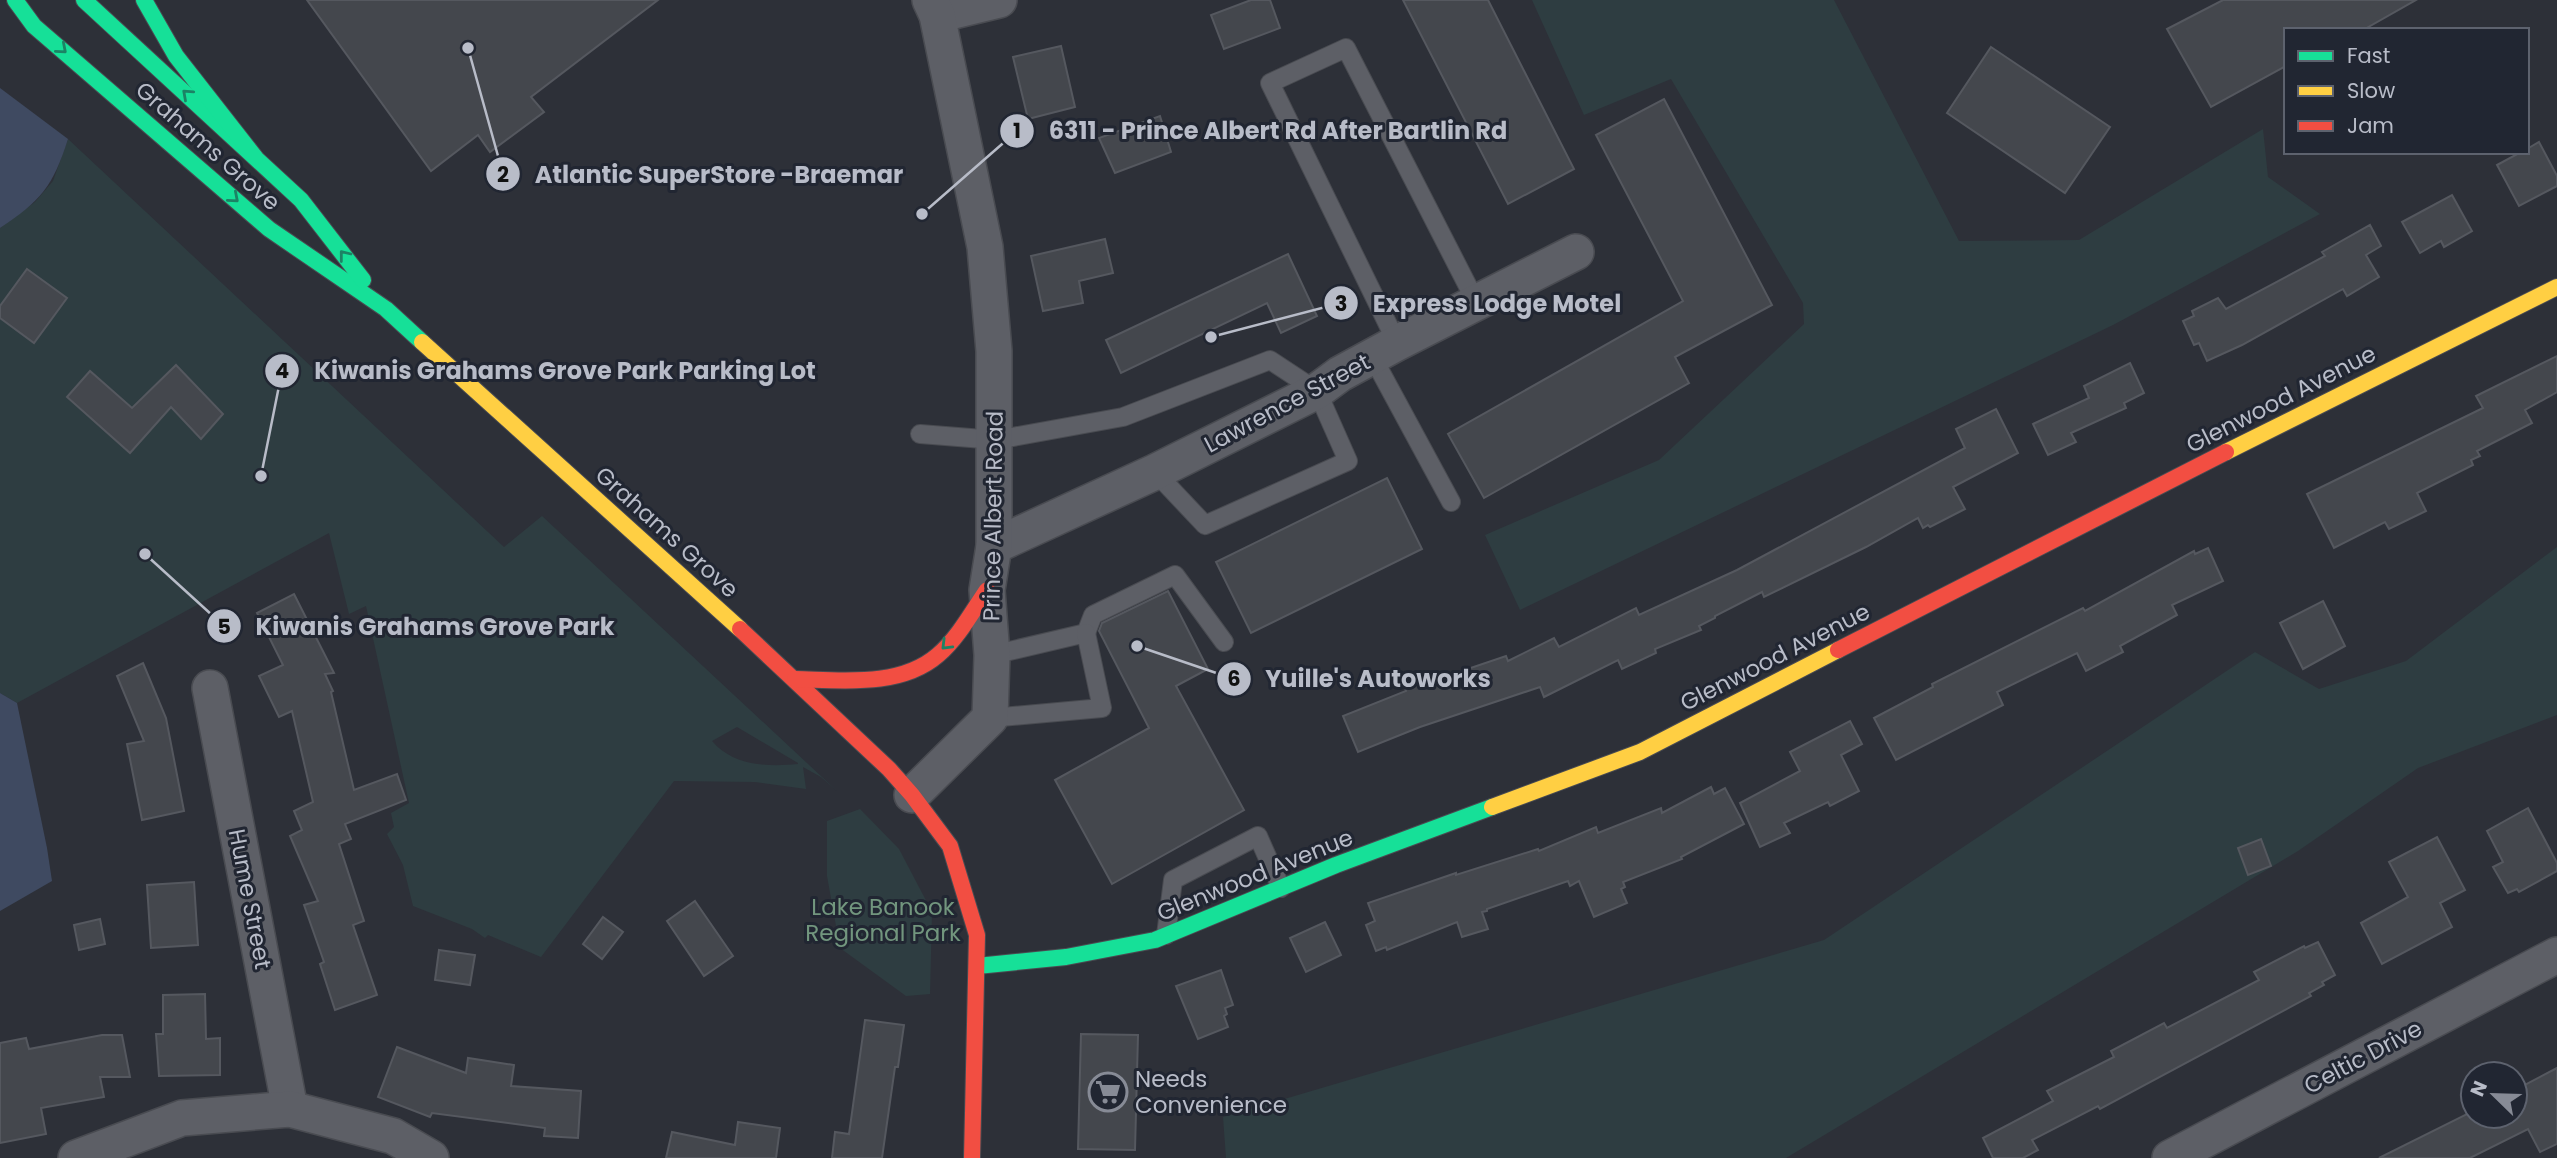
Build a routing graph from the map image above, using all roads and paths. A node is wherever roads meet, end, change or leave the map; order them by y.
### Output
1 (15, 0) edge
2 (84, 0) edge
3 (144, 0) edge
4 (999, 0) edge
5 (933, 7) edge
6 (255, 157) junction
7 (1576, 252) dead end
8 (2557, 287) edge
9 (1476, 302) junction
10 (386, 309) junction
11 (1384, 349) junction
12 (1317, 391) junction
13 (920, 435) dead end
14 (996, 440) junction
15 (1155, 472) junction
16 (1451, 502) dead end
17 (994, 546) junction
18 (987, 590) junction
19 (1086, 633) junction
20 (1224, 642) dead end
21 (992, 655) junction
22 (795, 679) junction
23 (210, 688) dead end
24 (990, 718) junction
25 (912, 795) junction
26 (1281, 888) junction
27 (1166, 935) junction
28 (2557, 956) edge
29 (976, 966) junction
30 (290, 1109) junction
31 (76, 1158) edge
32 (431, 1158) edge
33 (972, 1158) edge
34 (2169, 1158) edge

1 -> 10 main road, Grahams Grove
6 -> 2 main road, Grahams Grove
3 - 6 main road
4 - 5 street
5 - 14 street, Prince Albert Road
10 -> 6 main road, Grahams Grove
7 - 9 street, Lawrence Street
8 - 26 main road, Glenwood Avenue
9 - 11 street, Lawrence Street
9 - 11 lane
10 - 22 main road, Grahams Grove
11 - 12 street, Lawrence Street
11 - 16 lane
12 - 14 lane
12 - 15 street, Lawrence Street
12 - 15 lane
13 - 14 lane
14 - 17 street, Prince Albert Road
15 - 17 street, Lawrence Street
17 - 18 street, Prince Albert Road
18 - 21 street, Prince Albert Road
18 -> 22 main road
19 - 20 lane
19 - 21 lane
19 - 24 lane
21 - 24 street, Prince Albert Road
22 - 25 main road, Grahams Grove
23 - 30 street, Hume Street
24 - 25 street
25 - 29 main road
26 - 27 main road, Glenwood Avenue
26 - 27 lane
27 - 29 main road, Glenwood Avenue
28 - 34 street, Celtic Drive
29 - 33 main road
30 - 31 street
30 - 32 street

